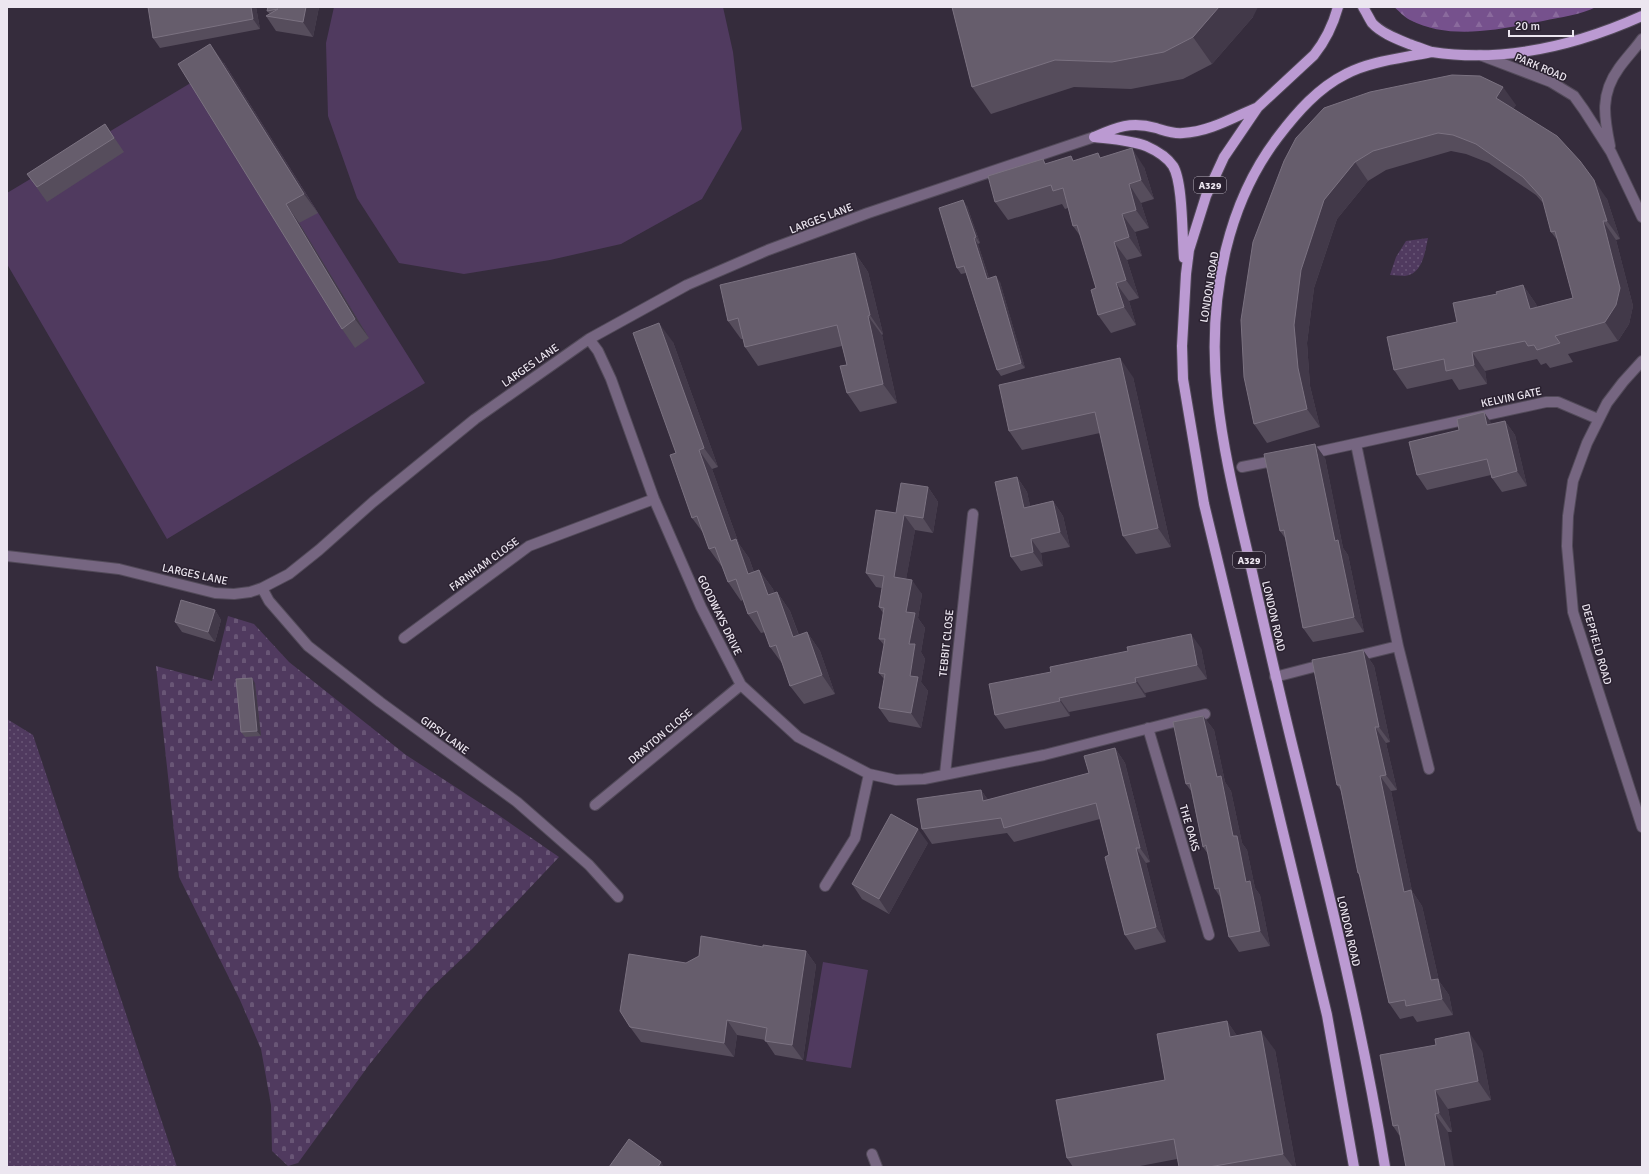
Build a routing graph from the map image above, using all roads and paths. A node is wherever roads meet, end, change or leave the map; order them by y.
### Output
1 (1338, 7) edge
2 (1363, 7) edge
3 (1642, 16) edge
4 (1642, 39) edge
5 (1431, 52) junction
6 (1480, 55) junction
7 (1258, 107) junction
8 (1094, 137) junction
9 (1611, 152) junction
10 (1642, 217) edge
11 (1186, 274) junction
12 (589, 339) junction
13 (1642, 361) edge
14 (1598, 420) junction
15 (1356, 444) junction
16 (1242, 468) dead end
17 (654, 499) junction
18 (973, 514) dead end
19 (7, 556) edge
20 (262, 588) junction
21 (404, 638) dead end
22 (1398, 646) junction
23 (1275, 677) junction
24 (741, 685) junction
25 (1205, 714) dead end
26 (1148, 728) junction
27 (1429, 769) dead end
28 (869, 774) junction
29 (945, 774) junction
30 (595, 805) dead end
31 (1642, 827) edge
32 (825, 886) dead end
33 (618, 897) dead end
34 (1210, 935) dead end
35 (872, 1154) dead end
36 (877, 1167) edge
37 (1354, 1167) edge
38 (1385, 1167) edge

1 - 7 main road, LONDON ROAD / A329
2 - 5 main road, A329
3 - 6 main road, A329
4 - 9 street, PARK ROAD
5 - 6 main road, A329
5 - 23 main road, LONDON ROAD / A329
6 - 9 street, PARK ROAD
7 - 8 main road
7 - 11 main road, LONDON ROAD / A329
8 - 11 main road
8 - 12 street, LARGES LANE
9 - 10 street, PARK ROAD
11 - 37 main road, LONDON ROAD / A329
12 - 17 street, GOODWAYS DRIVE
12 - 20 street, LARGES LANE
13 - 14 street, DEEPFIELD ROAD
14 - 15 street, KELVIN GATE
14 - 31 street, DEEPFIELD ROAD
15 - 16 street, KELVIN GATE
15 - 22 street
17 - 21 street, FARNHAM CLOSE
17 - 24 street, GOODWAYS DRIVE
18 - 29 street, TEBBIT CLOSE
19 - 20 street, LARGES LANE
20 - 33 street, GIPSY LANE
22 - 23 street
22 - 27 street
23 - 38 main road, LONDON ROAD / A329
24 - 28 street, GOODWAYS DRIVE
24 - 30 street, DRAYTON CLOSE
25 - 26 street
26 - 29 street
26 - 34 street, THE OAKS
28 - 29 street, GOODWAYS DRIVE
28 - 32 street
35 - 36 street

